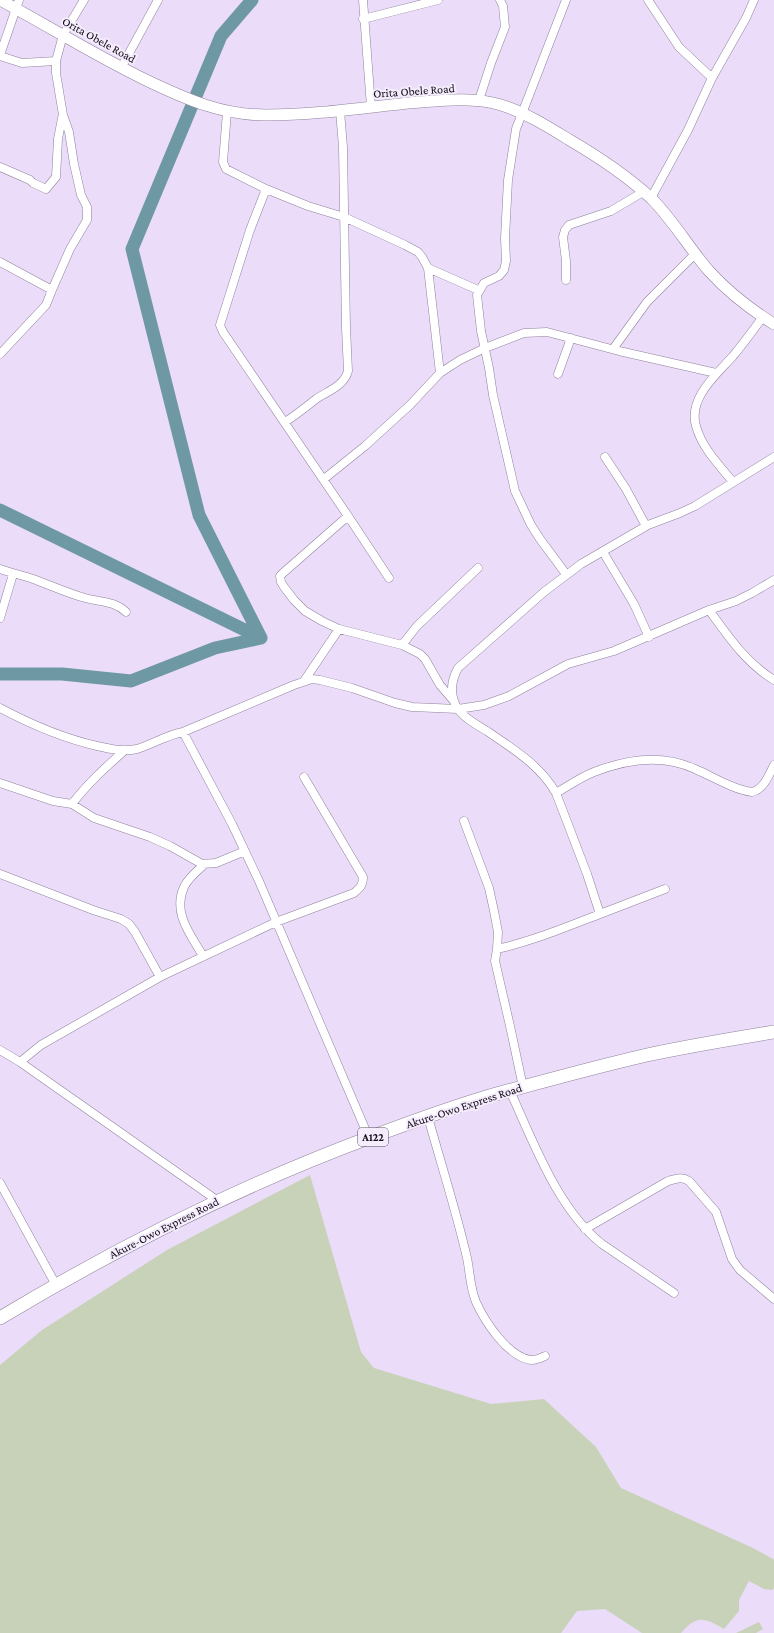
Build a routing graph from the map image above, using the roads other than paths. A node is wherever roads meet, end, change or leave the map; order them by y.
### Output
1 (0, 0) edge
2 (84, 0) edge
3 (158, 0) edge
4 (363, 0) edge
5 (438, 0) edge
6 (500, 0) edge
7 (566, 0) edge
8 (648, 0) edge
9 (754, 0) edge
10 (17, 4) edge
11 (363, 19) junction
12 (63, 35) junction
13 (0, 56) edge
14 (56, 61) junction
15 (121, 68) junction
16 (712, 78) junction
17 (479, 100) junction
18 (371, 107) junction
19 (340, 111) junction
20 (227, 112) junction
21 (521, 113) junction
22 (63, 115) junction
23 (0, 167) edge
24 (266, 189) junction
25 (647, 195) junction
26 (344, 216) junction
27 (695, 254) junction
28 (0, 262) edge
29 (428, 268) junction
30 (566, 280) dead end
31 (52, 290) junction
32 (478, 290) junction
33 (763, 317) junction
34 (774, 324) edge
35 (571, 338) junction
36 (485, 348) junction
37 (613, 349) junction
38 (0, 354) edge
39 (440, 373) junction
40 (716, 373) junction
41 (558, 374) dead end
42 (285, 422) junction
43 (605, 457) dead end
44 (774, 457) edge
45 (324, 479) junction
46 (733, 482) junction
47 (348, 516) junction
48 (646, 526) junction
49 (603, 552) junction
50 (478, 568) dead end
51 (0, 569) edge
52 (13, 574) junction
53 (566, 574) junction
54 (388, 578) dead end
55 (774, 580) edge
56 (709, 610) junction
57 (126, 612) dead end
58 (0, 618) edge
59 (339, 629) junction
60 (649, 637) junction
61 (402, 645) junction
62 (774, 680) edge
63 (304, 681) junction
64 (456, 705) junction
65 (0, 708) edge
66 (183, 732) junction
67 (125, 750) junction
68 (774, 765) edge
69 (304, 777) dead end
70 (0, 783) edge
71 (556, 793) junction
72 (72, 804) junction
73 (464, 821) dead end
74 (245, 851) junction
75 (205, 864) junction
76 (0, 874) edge
77 (665, 889) dead end
78 (600, 914) junction
79 (276, 922) junction
80 (497, 949) junction
81 (203, 956) junction
82 (160, 977) junction
83 (774, 1032) edge
84 (0, 1050) edge
85 (20, 1062) junction
86 (523, 1087) junction
87 (510, 1091) junction
88 (428, 1117) junction
89 (369, 1138) junction
90 (0, 1182) edge
91 (218, 1201) junction
92 (585, 1229) junction
93 (56, 1285) junction
94 (674, 1292) dead end
95 (774, 1299) edge
96 (0, 1318) edge
97 (545, 1356) dead end

1 - 10 main road, Orita Obele Road
2 - 12 street
3 - 15 street
4 - 11 street
5 - 11 street
6 - 17 street
7 - 21 street
8 - 16 street
9 - 16 street
10 - 12 main road, Orita Obele Road
10 - 13 street
11 - 18 street
12 - 14 street
12 - 15 main road, Orita Obele Road
13 - 14 street
14 - 22 street
15 - 20 main road, Orita Obele Road
16 - 25 street
17 - 18 main road, Orita Obele Road
17 - 21 main road, Orita Obele Road
18 - 19 main road, Orita Obele Road
19 - 20 main road, Orita Obele Road
19 - 26 street
20 - 24 street
21 - 25 main road, Orita Obele Road
21 - 32 street
22 - 23 street
22 - 31 street
24 - 26 street
24 - 42 street
25 - 27 main road, Orita Obele Road
25 - 30 street
26 - 29 street
26 - 42 street
27 - 33 main road, Orita Obele Road
27 - 37 street
28 - 31 street
29 - 32 street
29 - 39 street
31 - 38 street
32 - 36 street
33 - 34 main road, Orita Obele Road
33 - 40 street
35 - 36 street
35 - 37 street
35 - 41 street
36 - 39 street
36 - 53 street
37 - 40 street
39 - 45 street
40 - 46 street
42 - 45 street
43 - 48 street
44 - 46 street
45 - 47 street
46 - 48 street
47 - 54 street
47 - 59 street
48 - 49 street
49 - 53 street
49 - 60 street
50 - 61 street
51 - 52 street
52 - 57 street
52 - 58 street
53 - 64 street
55 - 56 street
56 - 60 street
56 - 62 street
59 - 61 street
59 - 63 street
60 - 64 street
61 - 64 street
63 - 64 street
63 - 66 street
64 - 71 street
65 - 67 street
66 - 67 street
66 - 74 street
67 - 72 street
68 - 71 street
69 - 79 street
70 - 72 street
71 - 78 street
72 - 75 street
73 - 80 street
74 - 75 street
74 - 79 street
75 - 81 street
76 - 82 street
77 - 78 street
78 - 80 street
79 - 81 street
79 - 89 street
80 - 86 street
81 - 82 street
82 - 85 street
83 - 86 highway, Akure-Owo Express Road / A122
84 - 85 street
85 - 91 street
86 - 87 highway, Akure-Owo Express Road / A122
87 - 88 highway, Akure-Owo Express Road / A122
87 - 92 street
88 - 89 highway, Akure-Owo Express Road / A122
88 - 97 street
89 - 91 highway, Akure-Owo Express Road / A122
90 - 93 street
91 - 93 highway, Akure-Owo Express Road / A122
92 - 94 street
92 - 95 street
93 - 96 highway, Akure-Owo Express Road / A122

